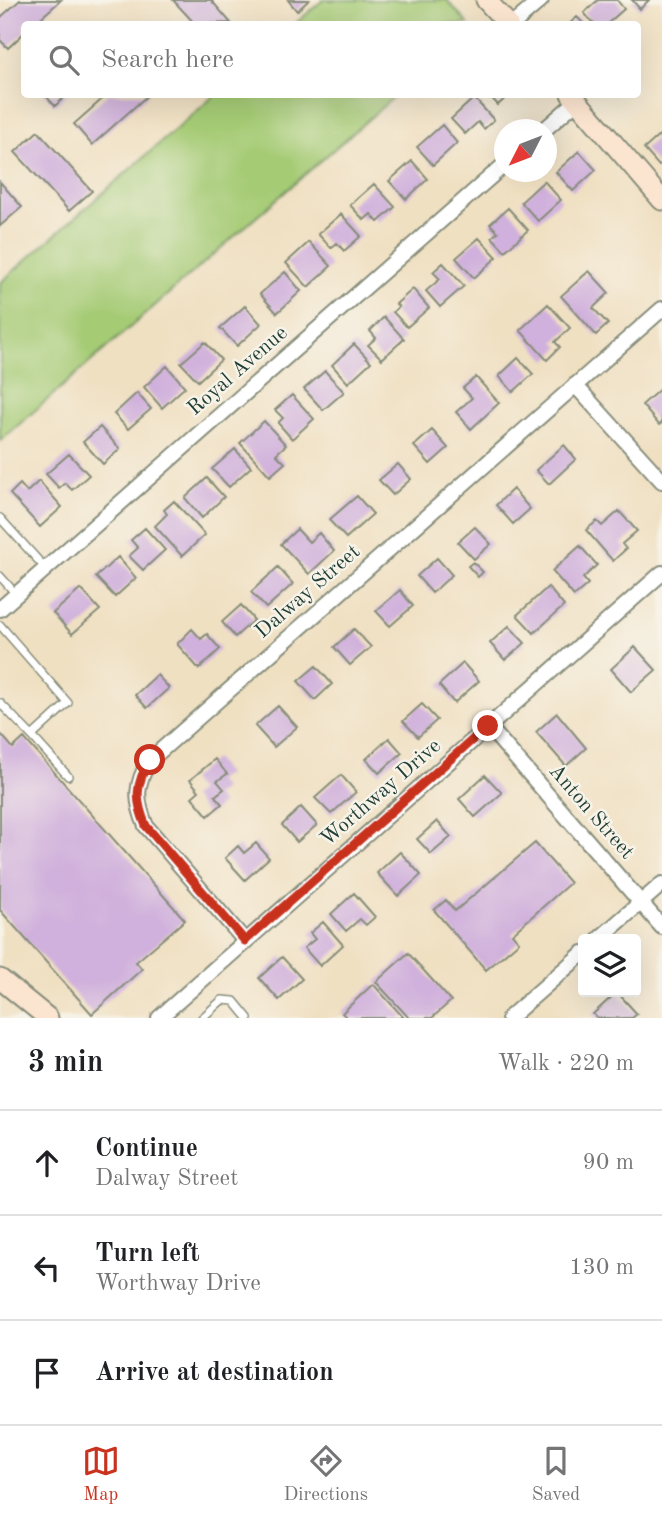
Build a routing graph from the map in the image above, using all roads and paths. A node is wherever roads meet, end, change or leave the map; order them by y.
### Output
1 (486, 0) edge
2 (541, 0) edge
3 (507, 21) edge
4 (514, 21) edge
5 (574, 98) edge
6 (554, 119) edge
7 (494, 174) edge
8 (662, 200) edge
9 (662, 309) edge
10 (575, 385) junction
11 (662, 481) edge
12 (0, 518) edge
13 (46, 569) junction
14 (662, 573) edge
15 (0, 576) edge
16 (16, 595) junction
17 (0, 609) edge
18 (0, 625) edge
19 (0, 703) edge
20 (488, 726) junction
21 (32, 736) junction
22 (68, 776) dead end
23 (662, 884) edge
24 (641, 902) junction
25 (662, 927) edge
26 (605, 934) edge
27 (245, 941) junction
28 (578, 957) edge
29 (0, 979) edge
30 (162, 1017) edge
31 (48, 1018) edge
32 (202, 1018) edge
33 (248, 1018) edge
34 (509, 1018) edge

1 - 3 street
2 - 4 street
5 - 6 street
5 - 8 street
7 - 13 street, Royal Avenue
9 - 10 street, Dalway Street
10 - 11 street
10 - 27 street, Dalway Street
12 - 13 lane
13 - 16 street, Royal Avenue
14 - 20 street, Worthway Drive
15 - 16 lane
16 - 17 street, Royal Avenue
18 - 21 lane
19 - 21 lane
20 - 24 street, Anton Street
20 - 27 street, Worthway Drive
21 - 22 lane
23 - 24 street
24 - 25 street, Anton Street
24 - 26 street
27 - 30 street, Worthway Drive
28 - 34 street
29 - 31 street
32 - 33 lane

